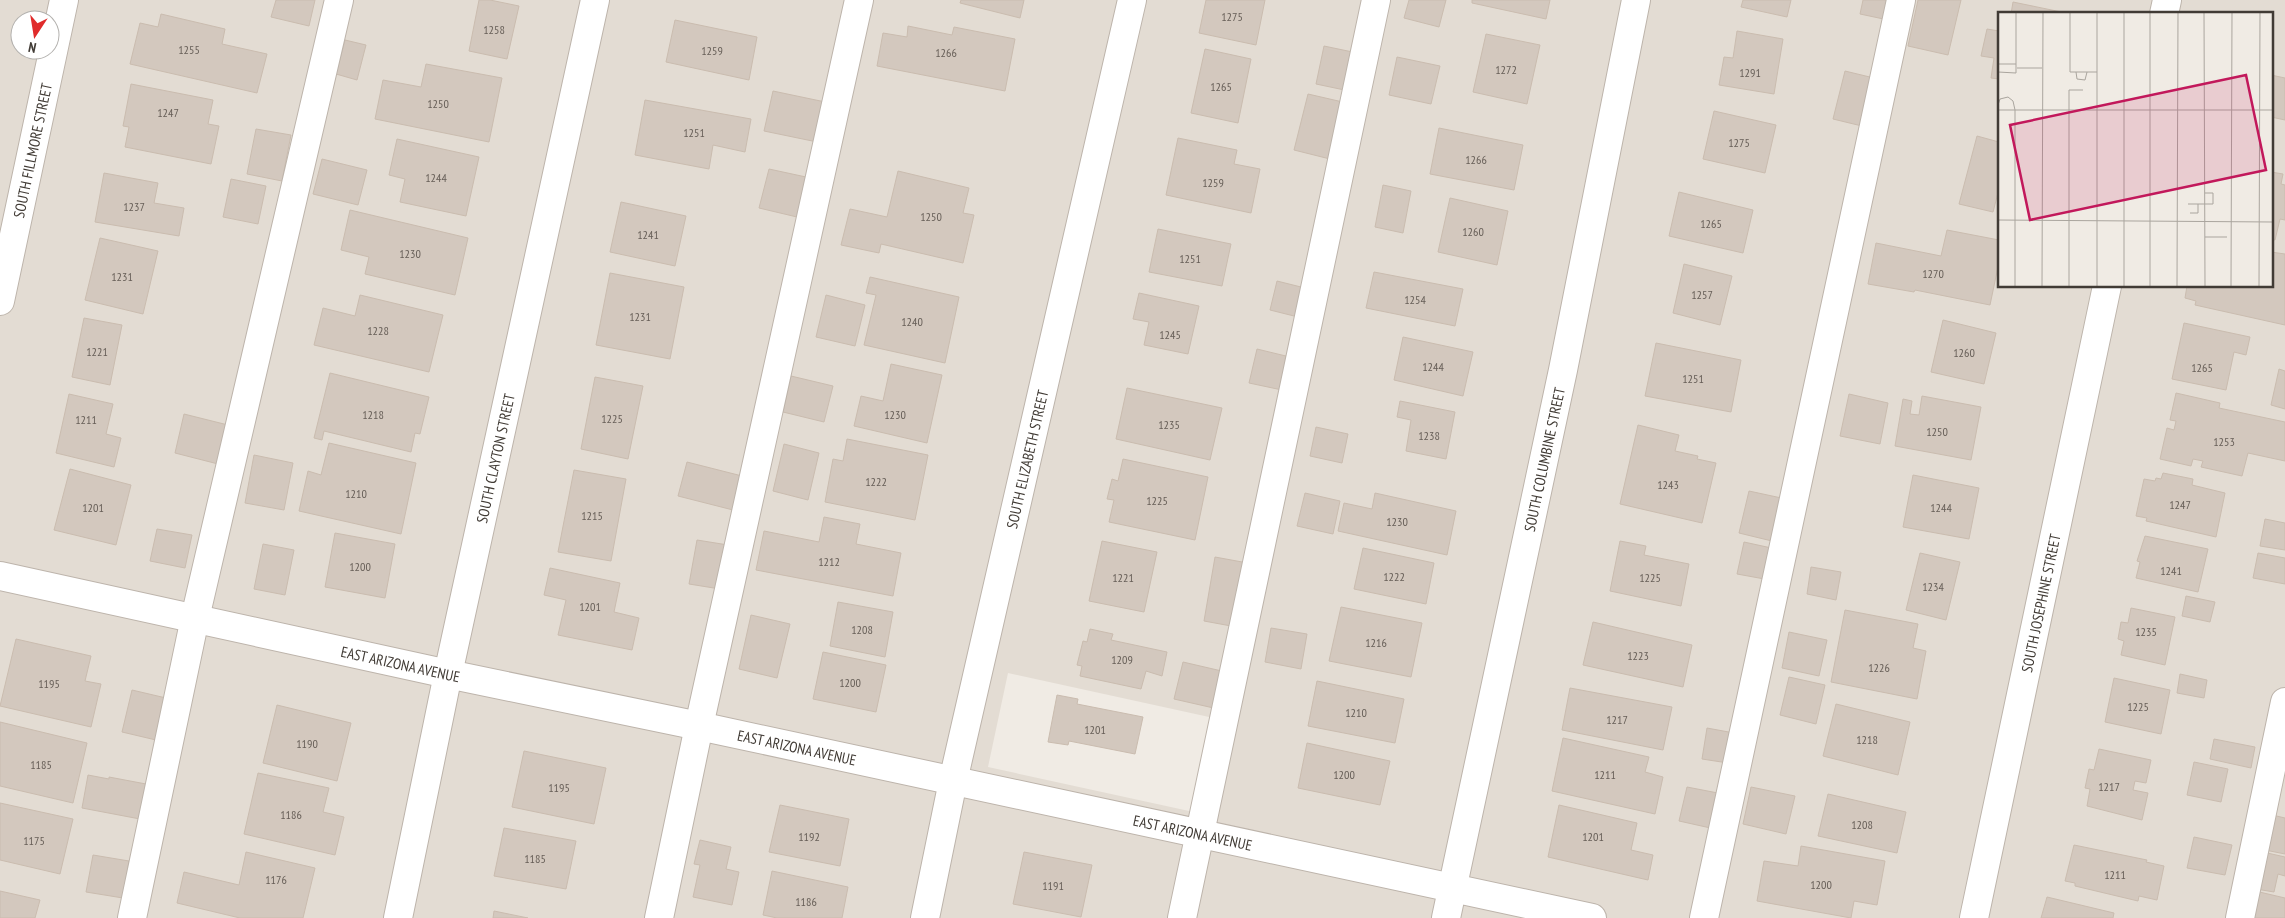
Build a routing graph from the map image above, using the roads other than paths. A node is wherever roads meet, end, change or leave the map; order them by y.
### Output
1 (64, 0) edge
2 (339, 0) edge
3 (595, 0) edge
4 (859, 0) edge
5 (1132, 0) edge
6 (1376, 0) edge
7 (1636, 0) edge
8 (1901, 0) edge
9 (2107, 288) edge
10 (0, 301) edge
11 (0, 576) edge
12 (195, 618) junction
13 (448, 674) junction
14 (2285, 702) edge
15 (699, 726) junction
16 (954, 781) junction
17 (1200, 834) junction
18 (1452, 888) junction
19 (132, 918) edge
20 (398, 918) edge
21 (659, 918) edge
22 (925, 918) edge
23 (1182, 918) edge
24 (1446, 918) edge
25 (1592, 918) edge
26 (1704, 918) edge
27 (1974, 918) edge
28 (2240, 918) edge

1 - 10 street, SOUTH FILLMORE STREET
2 - 12 street
3 - 13 street, SOUTH CLAYTON STREET
4 - 15 street
5 - 16 street, SOUTH ELIZABETH STREET
6 - 17 street
7 - 18 street, SOUTH COLUMBINE STREET
8 - 26 street
9 - 27 street, SOUTH JOSEPHINE STREET
11 - 12 street, EAST ARIZONA AVENUE
12 - 13 street, EAST ARIZONA AVENUE
12 - 19 street
13 - 15 street, EAST ARIZONA AVENUE
13 - 20 street, SOUTH CLAYTON STREET
14 - 28 street
15 - 16 street, EAST ARIZONA AVENUE
15 - 21 street
16 - 17 street, EAST ARIZONA AVENUE
16 - 22 street, SOUTH ELIZABETH STREET
17 - 18 street, EAST ARIZONA AVENUE
17 - 23 street
18 - 24 street, SOUTH COLUMBINE STREET
18 - 25 street, EAST ARIZONA AVENUE

